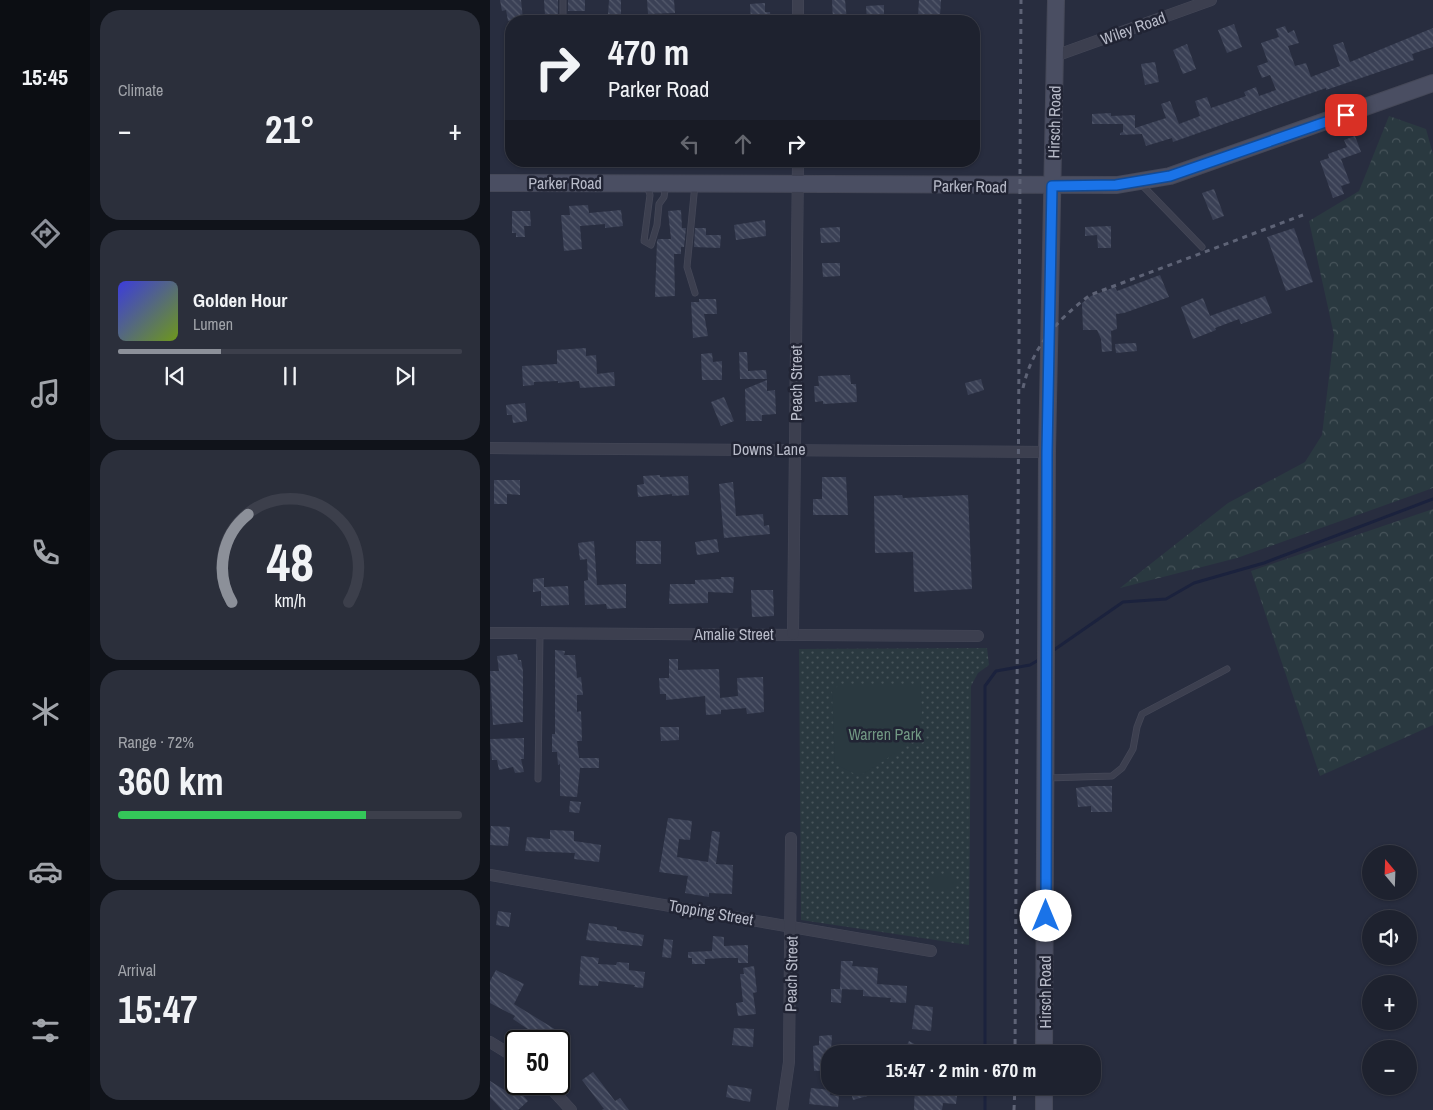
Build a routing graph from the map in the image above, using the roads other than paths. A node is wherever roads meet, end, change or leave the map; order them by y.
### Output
1 (563, 0) edge
2 (798, 0) edge
3 (1056, 0) edge
4 (1211, 0) edge
5 (563, 15) edge
6 (798, 15) edge
7 (1055, 56) junction
8 (1433, 83) edge
9 (798, 167) edge
10 (1138, 181) junction
11 (490, 183) edge
12 (646, 183) junction
13 (666, 184) junction
14 (695, 184) junction
15 (798, 184) junction
16 (1052, 186) junction
17 (1202, 247) dead end
18 (696, 293) dead end
19 (490, 448) edge
20 (795, 449) junction
21 (1047, 452) junction
22 (490, 633) edge
23 (540, 633) junction
24 (793, 634) junction
25 (978, 636) dead end
26 (1227, 669) dead end
27 (1047, 778) junction
28 (538, 779) dead end
29 (791, 838) dead end
30 (490, 875) edge
31 (791, 926) junction
32 (931, 951) dead end
33 (490, 1042) edge
34 (1044, 1045) edge
35 (505, 1051) edge
36 (558, 1095) edge
37 (1044, 1095) edge
38 (572, 1110) edge
39 (782, 1110) edge
40 (1044, 1110) edge

1 - 5 lane
2 - 6 street
3 - 7 main road, Hirsch Road
4 - 7 street, Wiley Road
7 - 16 main road, Hirsch Road
8 - 10 main road, Parker Road
9 - 15 street, Peach Street
10 - 16 main road, Parker Road
10 - 17 lane
11 - 12 main road, Parker Road
12 - 13 main road, Parker Road
12 - 13 lane
13 - 14 main road, Parker Road
14 - 15 main road, Parker Road
14 - 18 lane
15 - 16 main road, Parker Road
15 - 20 street, Peach Street
16 - 21 main road, Hirsch Road
19 - 20 street, Downs Lane
20 - 21 street, Downs Lane
20 - 24 street, Peach Street
21 - 27 main road, Hirsch Road
22 - 23 street, Amalie Street
23 - 24 street, Amalie Street
23 - 28 lane
24 - 25 street, Amalie Street
26 - 27 lane
27 - 34 main road, Hirsch Road
29 - 31 street, Peach Street
30 - 31 street, Topping Street
31 - 32 street, Topping Street
31 - 39 street, Peach Street
33 - 35 street
36 - 38 street
37 - 40 main road

